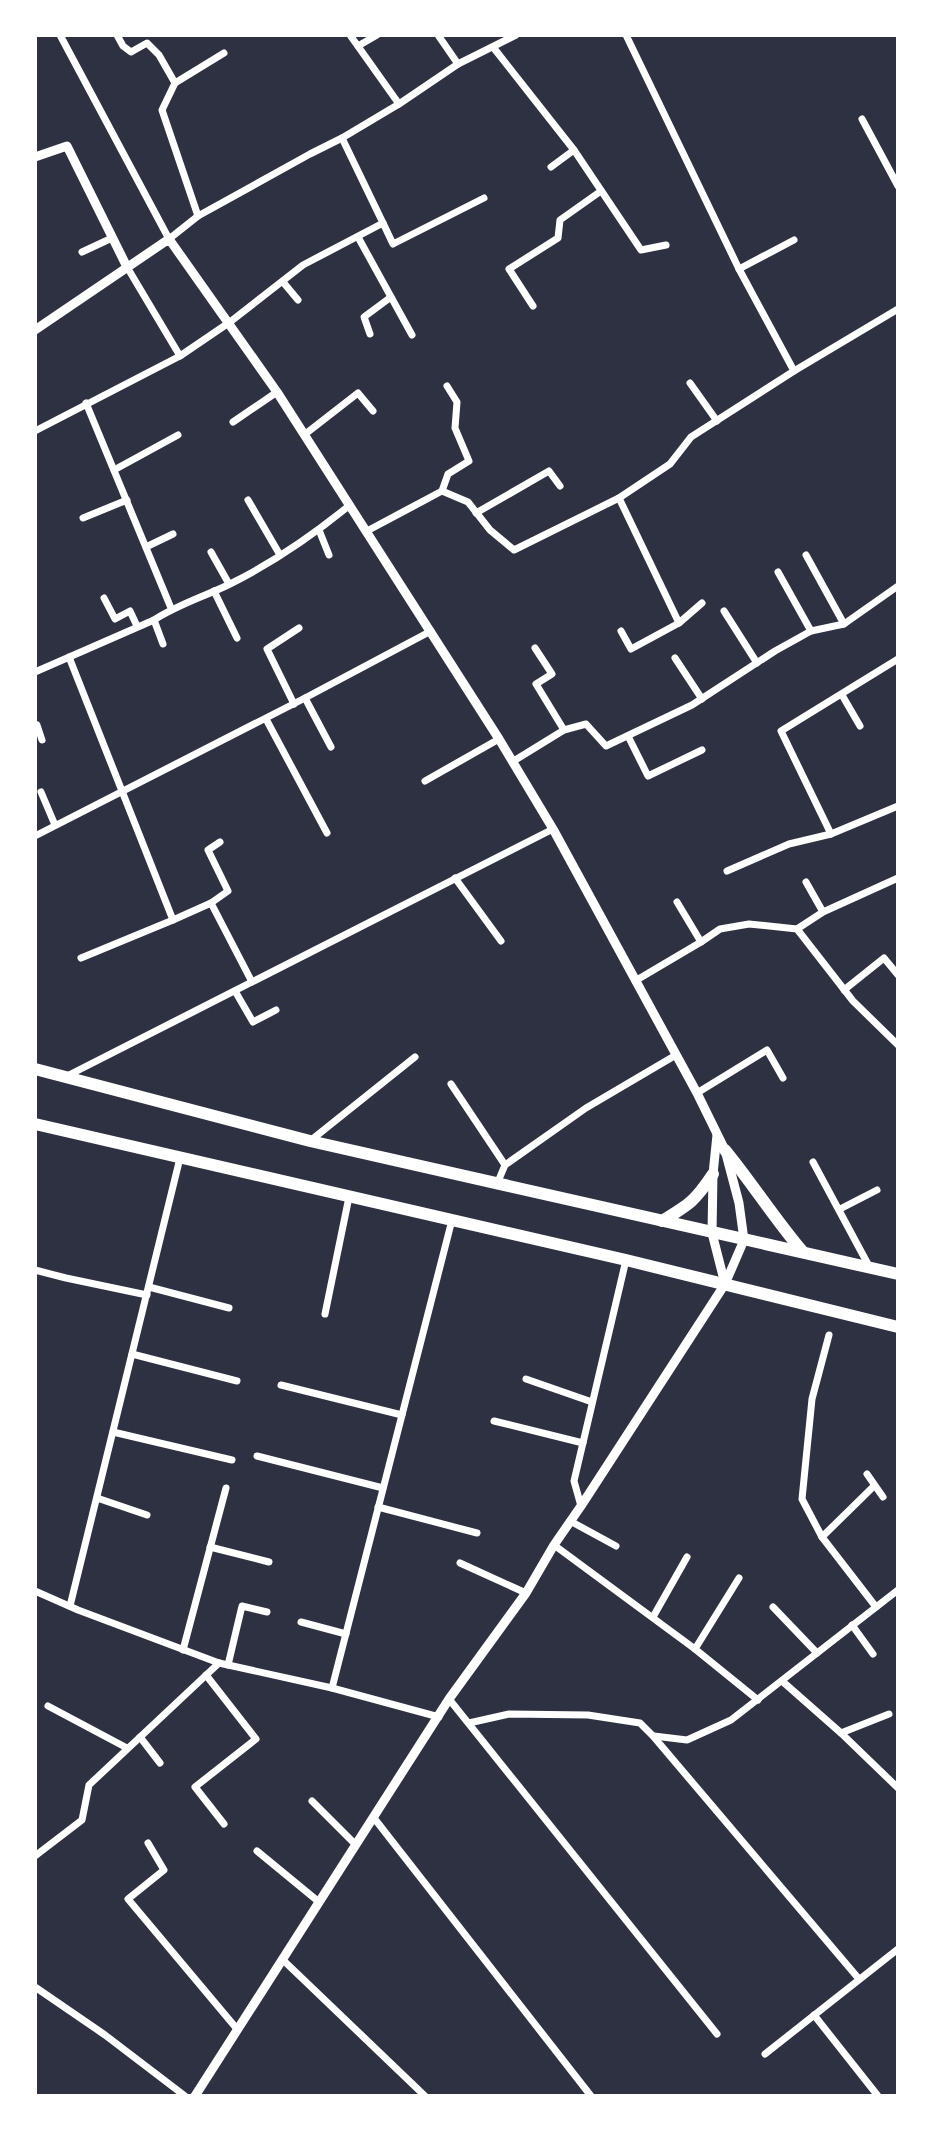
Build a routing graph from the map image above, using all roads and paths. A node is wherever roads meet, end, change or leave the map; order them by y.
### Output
1 (60, 35) edge
2 (117, 35) edge
3 (350, 35) edge
4 (377, 35) edge
5 (438, 35) edge
6 (516, 35) edge
7 (626, 35) edge
8 (358, 47) junction
9 (493, 47) junction
10 (224, 53) dead end
11 (458, 64) junction
12 (175, 83) junction
13 (399, 104) junction
14 (862, 119) dead end
15 (342, 138) junction
16 (574, 150) junction
17 (35, 157) edge
18 (551, 167) dead end
19 (898, 186) edge
20 (601, 191) junction
21 (484, 198) dead end
22 (198, 216) junction
23 (383, 223) junction
24 (358, 237) junction
25 (112, 238) junction
26 (169, 239) junction
27 (794, 240) dead end
28 (666, 245) dead end
29 (82, 252) dead end
30 (127, 267) junction
31 (739, 269) junction
32 (283, 282) junction
33 (391, 297) junction
34 (298, 300) dead end
35 (533, 306) dead end
36 (898, 309) edge
37 (230, 323) junction
38 (35, 330) edge
39 (370, 334) dead end
40 (412, 335) dead end
41 (180, 356) junction
42 (794, 371) junction
43 (690, 383) dead end
44 (447, 386) dead end
45 (277, 392) junction
46 (86, 403) junction
47 (373, 411) dead end
48 (717, 421) junction
49 (233, 422) dead end
50 (35, 431) edge
51 (178, 435) dead end
52 (304, 435) junction
53 (114, 470) junction
54 (560, 486) dead end
55 (442, 491) junction
56 (619, 498) junction
57 (248, 499) dead end
58 (127, 500) junction
59 (351, 505) junction
60 (476, 513) junction
61 (83, 518) dead end
62 (319, 530) junction
63 (367, 531) junction
64 (173, 534) dead end
65 (146, 547) junction
66 (211, 552) dead end
67 (280, 555) junction
68 (329, 555) dead end
69 (806, 555) dead end
70 (778, 572) dead end
71 (229, 584) junction
72 (898, 586) edge
73 (214, 591) junction
74 (104, 598) dead end
75 (702, 603) dead end
76 (171, 608) junction
77 (724, 611) dead end
78 (154, 620) junction
79 (679, 624) junction
80 (845, 624) junction
81 (137, 626) junction
82 (299, 628) dead end
83 (431, 631) junction
84 (621, 631) dead end
85 (811, 631) junction
86 (237, 638) dead end
87 (163, 644) dead end
88 (535, 648) dead end
89 (69, 657) junction
90 (675, 658) dead end
91 (898, 659) edge
92 (757, 663) junction
93 (35, 672) edge
94 (842, 695) junction
95 (305, 698) junction
96 (702, 699) junction
97 (294, 704) junction
98 (266, 719) junction
99 (35, 726) edge
100 (860, 726) dead end
101 (564, 730) junction
102 (628, 736) junction
103 (499, 739) junction
104 (42, 740) dead end
105 (331, 747) dead end
106 (702, 750) dead end
107 (512, 762) junction
108 (425, 780) dead end
109 (41, 792) dead end
110 (122, 792) junction
111 (898, 806) edge
112 (55, 825) junction
113 (553, 829) junction
114 (327, 832) dead end
115 (831, 834) junction
116 (35, 836) edge
117 (220, 842) dead end
118 (727, 871) dead end
119 (455, 878) junction
120 (898, 878) edge
121 (806, 882) dead end
122 (677, 902) dead end
123 (211, 903) junction
124 (822, 912) junction
125 (173, 920) junction
126 (797, 929) junction
127 (501, 941) dead end
128 (701, 942) junction
129 (81, 958) dead end
130 (898, 975) edge
131 (635, 981) junction
132 (252, 982) junction
133 (844, 990) junction
134 (235, 991) junction
135 (276, 1010) dead end
136 (898, 1045) edge
137 (676, 1055) junction
138 (415, 1057) dead end
139 (35, 1069) edge
140 (66, 1076) junction
141 (783, 1078) dead end
142 (451, 1084) dead end
143 (697, 1093) junction
144 (35, 1124) edge
145 (717, 1135) junction
146 (310, 1140) junction
147 (725, 1150) junction
148 (180, 1158) junction
149 (813, 1162) dead end
150 (505, 1165) junction
151 (713, 1174) junction
152 (497, 1184) junction
153 (877, 1189) dead end
154 (349, 1197) junction
155 (840, 1209) junction
156 (452, 1220) junction
157 (662, 1221) junction
158 (712, 1233) junction
159 (744, 1240) junction
160 (802, 1251) junction
161 (626, 1260) junction
162 (870, 1268) junction
163 (35, 1270) edge
164 (898, 1274) edge
165 (725, 1284) junction
166 (148, 1291) junction
167 (229, 1308) dead end
168 (325, 1314) dead end
169 (898, 1327) edge
170 (829, 1335) dead end
171 (132, 1354) junction
172 (526, 1379) dead end
173 (237, 1381) dead end
174 (281, 1385) dead end
175 (592, 1402) junction
176 (402, 1415) junction
177 (494, 1421) dead end
178 (113, 1432) junction
179 (583, 1443) junction
180 (257, 1456) dead end
181 (233, 1460) dead end
182 (867, 1474) dead end
183 (874, 1486) junction
184 (226, 1488) dead end
185 (383, 1488) junction
186 (883, 1497) dead end
187 (97, 1498) junction
188 (582, 1506) junction
189 (379, 1507) junction
190 (147, 1515) dead end
191 (570, 1521) junction
192 (477, 1533) dead end
193 (822, 1537) junction
194 (554, 1545) junction
195 (616, 1546) dead end
196 (210, 1547) junction
197 (687, 1557) dead end
198 (269, 1562) dead end
199 (460, 1563) dead end
200 (739, 1578) dead end
201 (35, 1591) edge
202 (898, 1591) edge
203 (526, 1593) junction
204 (70, 1606) junction
205 (774, 1607) dead end
206 (876, 1607) junction
207 (267, 1612) dead end
208 (653, 1617) junction
209 (301, 1622) dead end
210 (852, 1625) junction
211 (346, 1634) junction
212 (695, 1649) junction
213 (183, 1650) junction
214 (817, 1653) junction
215 (873, 1654) dead end
216 (223, 1664) junction
217 (206, 1675) junction
218 (782, 1681) junction
219 (332, 1688) junction
220 (449, 1699) junction
221 (758, 1700) junction
222 (48, 1706) dead end
223 (889, 1714) dead end
224 (439, 1717) junction
225 (469, 1723) junction
226 (841, 1733) junction
227 (653, 1736) junction
228 (139, 1737) junction
229 (127, 1748) junction
230 (160, 1763) dead end
231 (898, 1788) edge
232 (312, 1801) dead end
233 (374, 1818) junction
234 (224, 1824) dead end
235 (148, 1843) dead end
236 (356, 1845) junction
237 (257, 1851) dead end
238 (35, 1856) edge
239 (319, 1902) junction
240 (898, 1949) edge
241 (283, 1960) junction
242 (859, 1979) junction
243 (35, 1987) edge
244 (814, 2015) junction
245 (237, 2029) junction
246 (717, 2034) dead end
247 (765, 2054) dead end
248 (185, 2096) edge
249 (195, 2096) edge
250 (425, 2096) edge
251 (591, 2096) edge
252 (878, 2096) edge

1 - 26 street
2 - 12 street
3 - 8 street
4 - 8 street
5 - 11 street
6 - 9 street
7 - 31 street
8 - 13 street
9 - 11 street
9 - 16 street
10 - 12 street
11 - 13 street
12 - 22 street
13 - 15 street
14 - 19 street
15 - 22 street
15 - 23 street
16 - 18 street
16 - 20 street
17 - 25 street
20 - 28 street
20 - 35 street
21 - 23 street
22 - 26 street
23 - 24 street
24 - 32 street
24 - 33 street
25 - 29 street
25 - 30 street
26 - 30 street
26 - 37 street
27 - 31 street
30 - 38 street
30 - 41 street
31 - 42 street
32 - 34 street
32 - 37 street
33 - 39 street
33 - 40 street
36 - 42 street
37 - 41 street
37 - 45 street
41 - 46 street
42 - 48 street
43 - 48 street
44 - 55 street
45 - 49 street
45 - 52 street
46 - 50 street
46 - 53 street
47 - 52 street
48 - 56 street
51 - 53 street
52 - 59 street
53 - 58 street
54 - 60 street
55 - 60 street
55 - 63 street
56 - 60 street
56 - 79 street
57 - 67 street
58 - 61 street
58 - 65 street
59 - 62 street
59 - 63 street
62 - 67 street
62 - 68 street
63 - 83 street
64 - 65 street
65 - 76 street
66 - 71 street
67 - 71 street
69 - 80 street
70 - 85 street
71 - 73 street
72 - 80 street
73 - 76 street
73 - 86 street
74 - 81 street
75 - 79 street
76 - 78 street
77 - 92 street
78 - 81 street
78 - 87 street
79 - 84 street
80 - 85 street
81 - 89 street
82 - 97 street
83 - 95 street
83 - 103 street
85 - 92 street
88 - 101 street
89 - 93 street
89 - 110 street
90 - 96 street
91 - 94 street
92 - 96 street
94 - 100 street
94 - 115 street
95 - 97 street
95 - 105 street
96 - 102 street
97 - 98 street
98 - 110 street
98 - 114 street
99 - 104 street
101 - 102 street
101 - 107 street
102 - 106 street
103 - 107 street
103 - 108 street
107 - 113 street
109 - 112 street
110 - 112 street
110 - 125 street
111 - 115 street
112 - 116 street
113 - 119 street
113 - 131 street
115 - 118 street
117 - 123 street
119 - 127 street
119 - 132 street
120 - 124 street
121 - 124 street
122 - 128 street
123 - 125 street
123 - 132 street
124 - 126 street
125 - 129 street
126 - 128 street
126 - 133 street
128 - 131 street
130 - 133 street
131 - 137 street
132 - 134 street
133 - 136 street
134 - 135 street
134 - 140 street
137 - 143 street
137 - 150 street
138 - 146 street
139 - 140 highway
140 - 146 highway
141 - 143 street
142 - 150 street
143 - 145 street
144 - 148 highway
145 - 147 street
145 - 151 street
146 - 152 highway
147 - 159 street
147 - 160 highway
148 - 154 highway
148 - 166 street
149 - 155 street
150 - 152 street
151 - 157 highway
151 - 158 street
152 - 157 highway
153 - 155 street
154 - 156 highway
154 - 168 street
155 - 162 street
156 - 161 highway
156 - 176 street
157 - 158 highway
158 - 159 highway
158 - 165 street
159 - 160 highway
159 - 165 street
160 - 162 highway
161 - 165 highway
161 - 175 street
162 - 164 highway
163 - 166 street
165 - 169 highway
165 - 188 street
166 - 167 street
166 - 171 street
170 - 193 street
171 - 173 street
171 - 178 street
172 - 175 street
174 - 176 street
175 - 179 street
176 - 185 street
177 - 179 street
178 - 181 street
178 - 187 street
179 - 188 street
180 - 185 street
182 - 183 street
183 - 186 street
183 - 193 street
184 - 196 street
185 - 189 street
187 - 190 street
187 - 204 street
188 - 191 street
189 - 192 street
189 - 211 street
191 - 194 street
191 - 195 street
193 - 206 street
194 - 203 street
194 - 208 street
196 - 198 street
196 - 213 street
197 - 208 street
199 - 203 street
200 - 212 street
201 - 204 street
202 - 206 street
203 - 220 street
204 - 213 street
205 - 214 street
206 - 210 street
207 - 216 street
208 - 212 street
209 - 211 street
210 - 214 street
210 - 215 street
211 - 219 street
212 - 221 street
213 - 216 street
214 - 218 street
216 - 217 street
216 - 219 street
217 - 228 street
217 - 234 street
218 - 221 street
218 - 226 street
219 - 224 street
220 - 224 street
220 - 225 street
221 - 227 street
222 - 229 street
223 - 226 street
224 - 233 street
225 - 227 street
225 - 246 street
226 - 231 street
227 - 242 street
228 - 229 street
228 - 230 street
229 - 238 street
232 - 236 street
233 - 236 street
233 - 251 street
235 - 245 street
236 - 239 street
237 - 239 street
239 - 241 street
240 - 242 street
241 - 245 street
241 - 250 street
242 - 244 street
243 - 248 street
244 - 247 street
244 - 252 street
245 - 249 street

